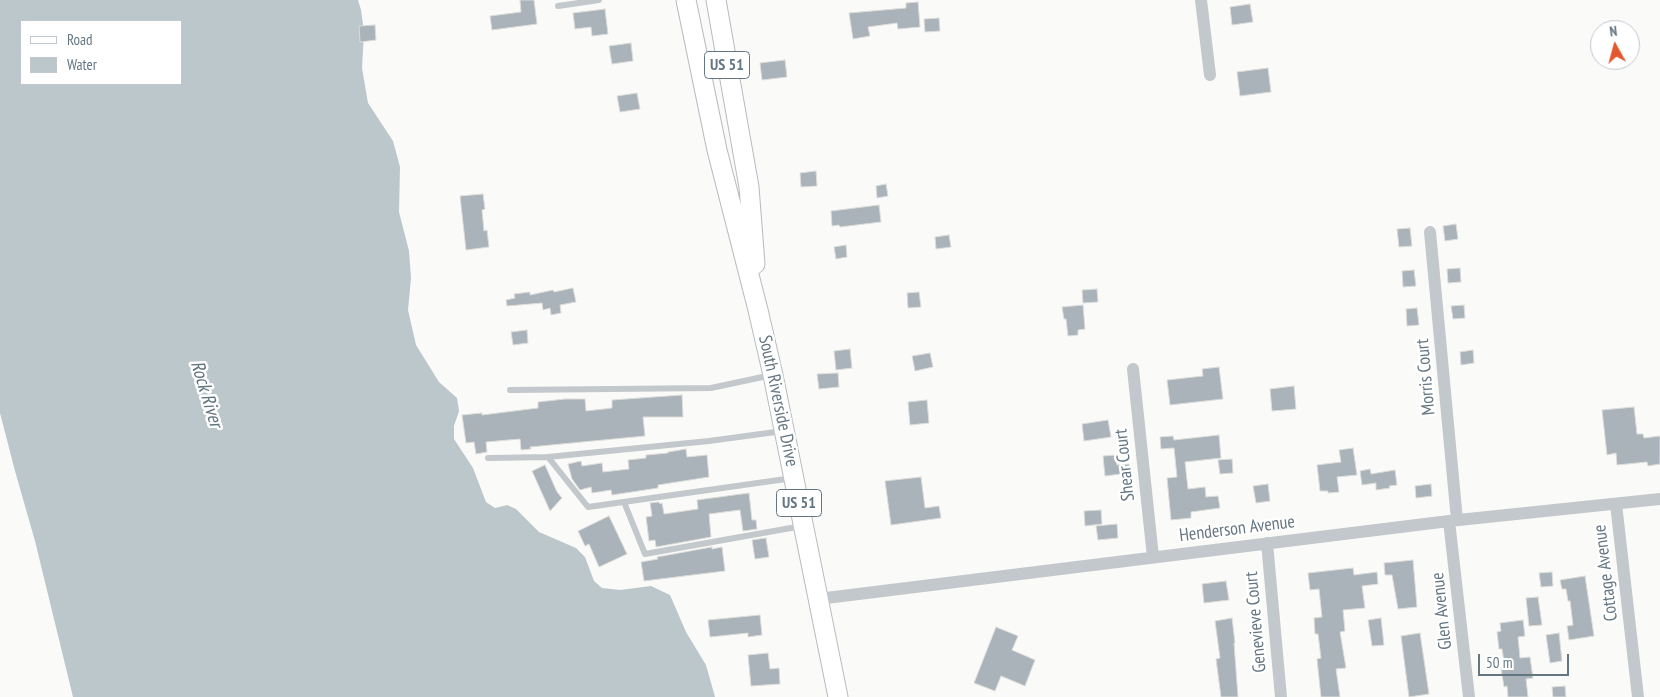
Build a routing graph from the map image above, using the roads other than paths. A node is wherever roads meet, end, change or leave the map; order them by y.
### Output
1 (599, 0) edge
2 (686, 0) edge
3 (716, 0) edge
4 (1202, 0) edge
5 (558, 6) dead end
6 (1210, 74) dead end
7 (1430, 232) dead end
8 (758, 310) junction
9 (1133, 369) dead end
10 (773, 375) junction
11 (510, 390) dead end
12 (784, 431) junction
13 (548, 457) junction
14 (488, 458) dead end
15 (794, 478) junction
16 (1660, 499) edge
17 (624, 502) junction
18 (1616, 504) junction
19 (1453, 520) junction
20 (803, 526) junction
21 (1267, 543) junction
22 (1153, 557) junction
23 (818, 599) junction
24 (838, 697) edge
25 (1281, 697) edge
26 (1469, 697) edge
27 (1638, 697) edge

1 - 5 lane
2 - 8 main road, South Riverside Drive / US 51
3 - 8 main road, South Riverside Drive / US 51
4 - 6 street
7 - 19 street, Morris Court
8 - 10 main road, South Riverside Drive / US 51
9 - 22 street, Shear Court
10 - 11 lane
10 - 12 main road, South Riverside Drive / US 51
12 - 13 lane
12 - 15 main road, South Riverside Drive / US 51
13 - 14 lane
13 - 17 lane
15 - 17 lane
15 - 20 main road, South Riverside Drive / US 51
16 - 18 street, Henderson Avenue
17 - 20 lane
18 - 19 street, Henderson Avenue
18 - 27 street, Cottage Avenue
19 - 21 street, Henderson Avenue
19 - 26 street, Glen Avenue
20 - 23 main road, South Riverside Drive / US 51
21 - 22 street, Henderson Avenue
21 - 25 street, Genevieve Court
22 - 23 street, Henderson Avenue
23 - 24 main road, South Riverside Drive / US 51

